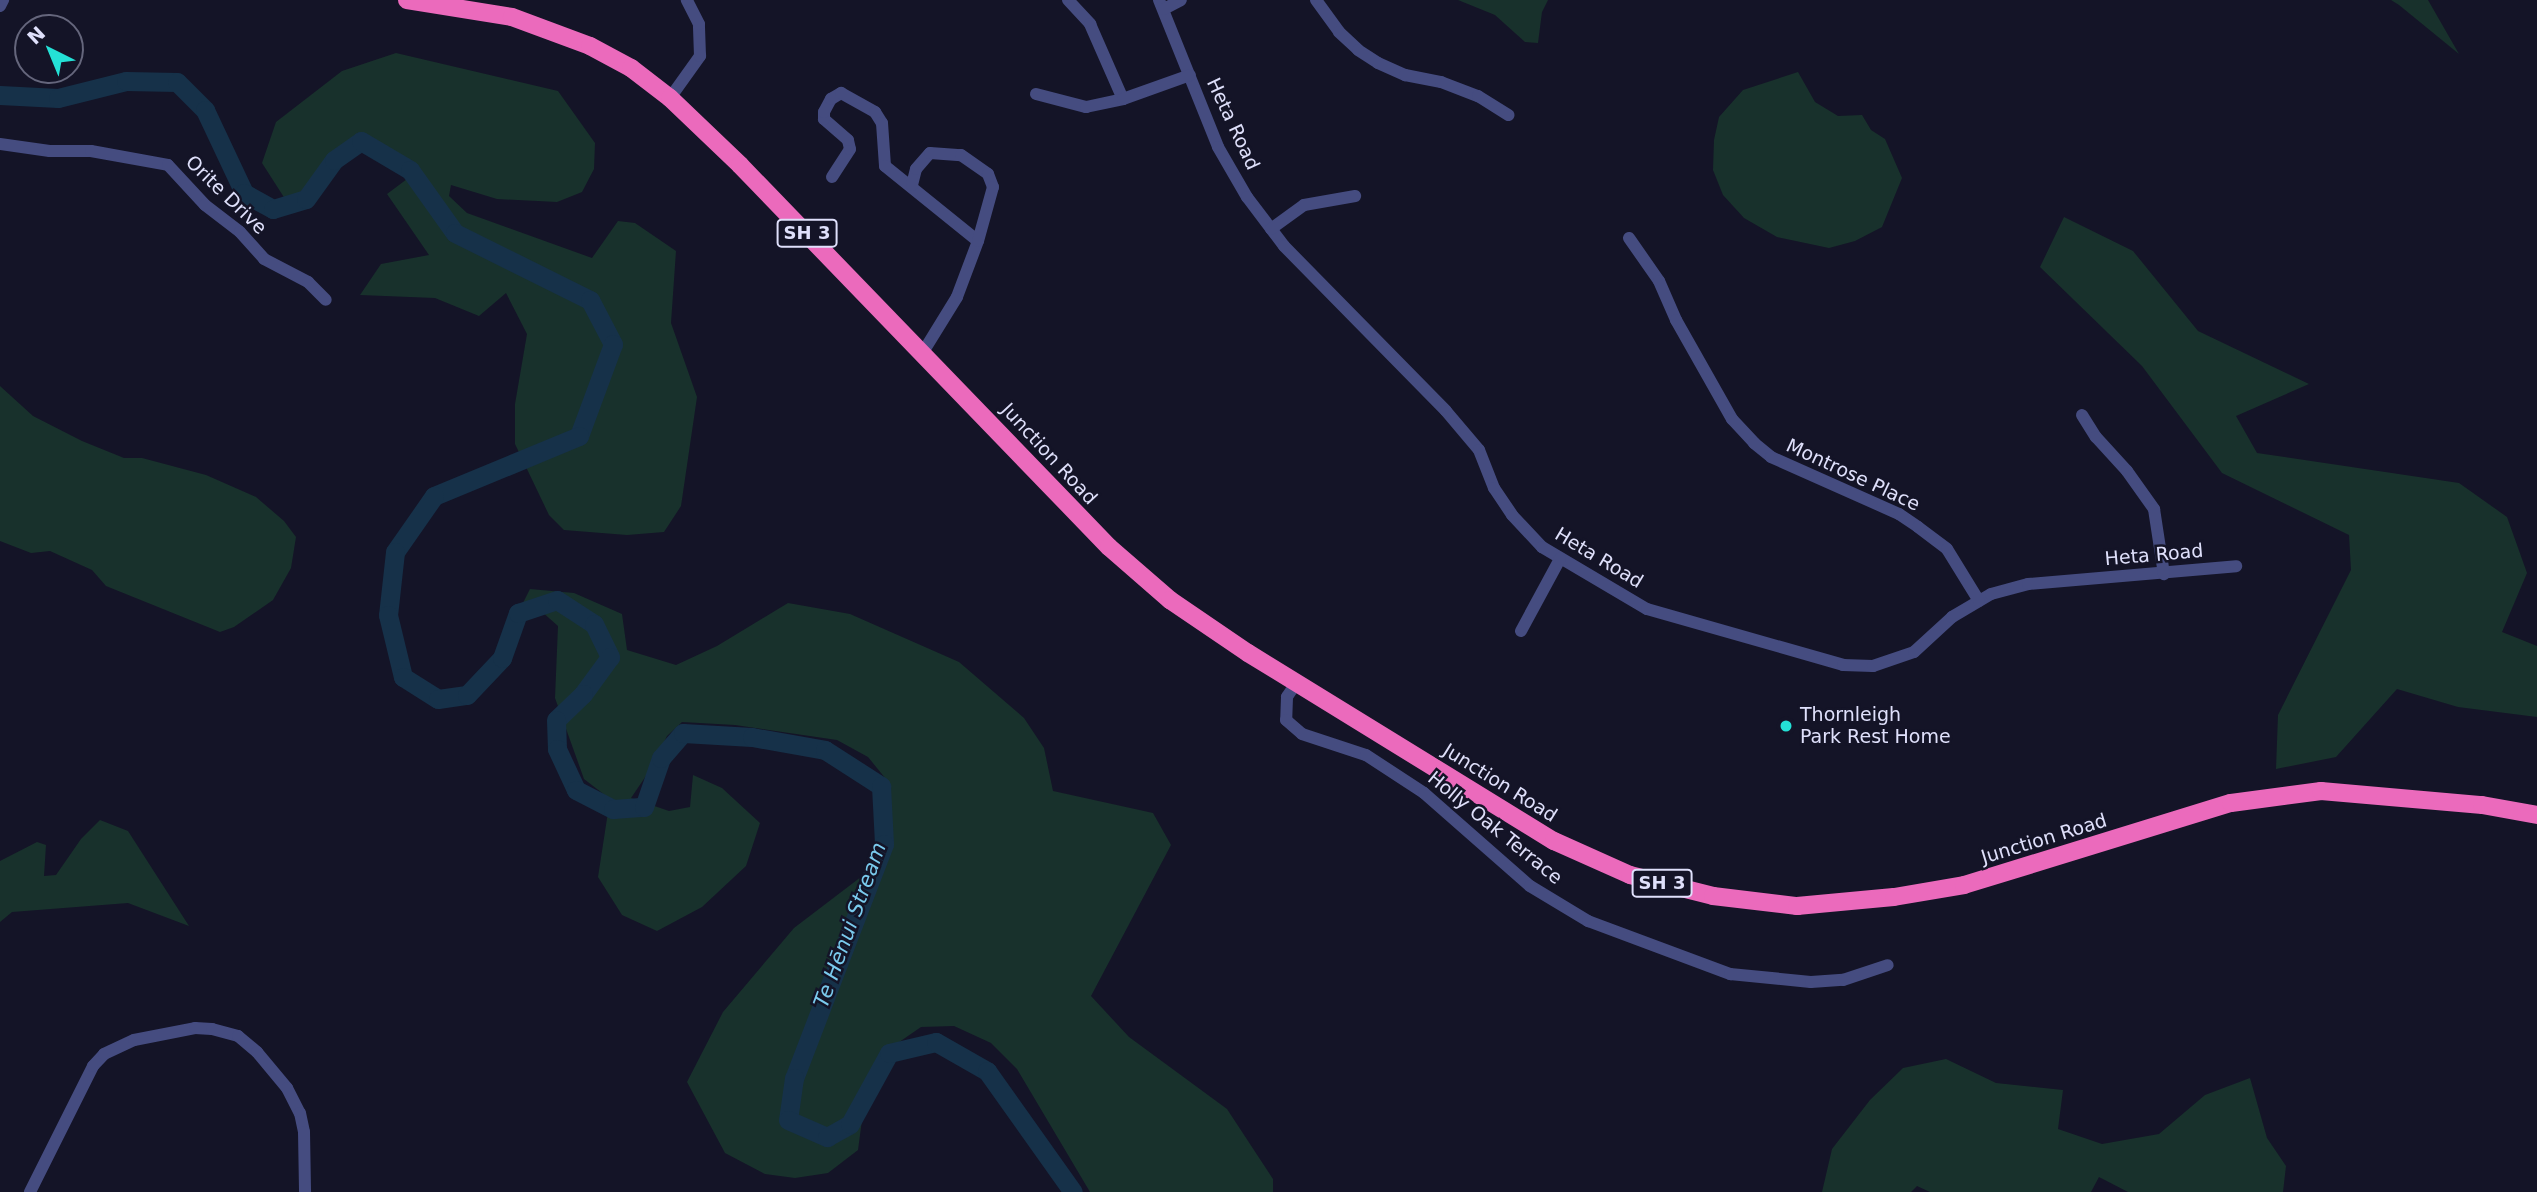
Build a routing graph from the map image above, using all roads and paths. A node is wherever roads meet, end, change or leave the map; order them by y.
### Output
1 (3, 0) edge
2 (407, 0) edge
3 (687, 0) edge
4 (1068, 0) edge
5 (1181, 0) edge
6 (1316, 0) edge
7 (1162, 4) edge
8 (0, 6) edge
9 (1190, 75) junction
10 (1036, 94) dead end
11 (670, 98) junction
12 (1123, 99) junction
13 (1508, 115) dead end
14 (0, 144) edge
15 (832, 177) dead end
16 (912, 185) junction
17 (1355, 196) dead end
18 (1271, 229) junction
19 (1629, 237) dead end
20 (978, 241) junction
21 (326, 300) dead end
22 (923, 352) junction
23 (2082, 415) dead end
24 (1560, 559) junction
25 (2236, 566) dead end
26 (2164, 574) junction
27 (1979, 601) junction
28 (1521, 631) dead end
29 (1297, 682) junction
30 (2537, 815) edge
31 (1888, 965) dead end
32 (30, 1192) edge
33 (305, 1192) edge

1 - 8 street
2 - 11 highway, SH 3
3 - 11 street
4 - 12 street
5 - 7 street
6 - 13 street
7 - 9 street, Heta Road
9 - 12 street
9 - 18 street, Heta Road
10 - 12 street
11 - 22 highway, Junction Road / SH 3
14 - 21 street, Orite Drive
15 - 16 street
16 - 20 street
16 - 20 street
17 - 18 street
18 - 24 street, Heta Road
19 - 27 street, Montrose Place
20 - 22 street
22 - 29 highway, Junction Road / SH 3
23 - 26 street
24 - 27 street, Heta Road
24 - 28 street
25 - 26 street, Heta Road
26 - 27 street, Heta Road
29 - 30 highway, Junction Road / SH 3
29 - 31 street, Holly Oak Terrace
32 - 33 street

